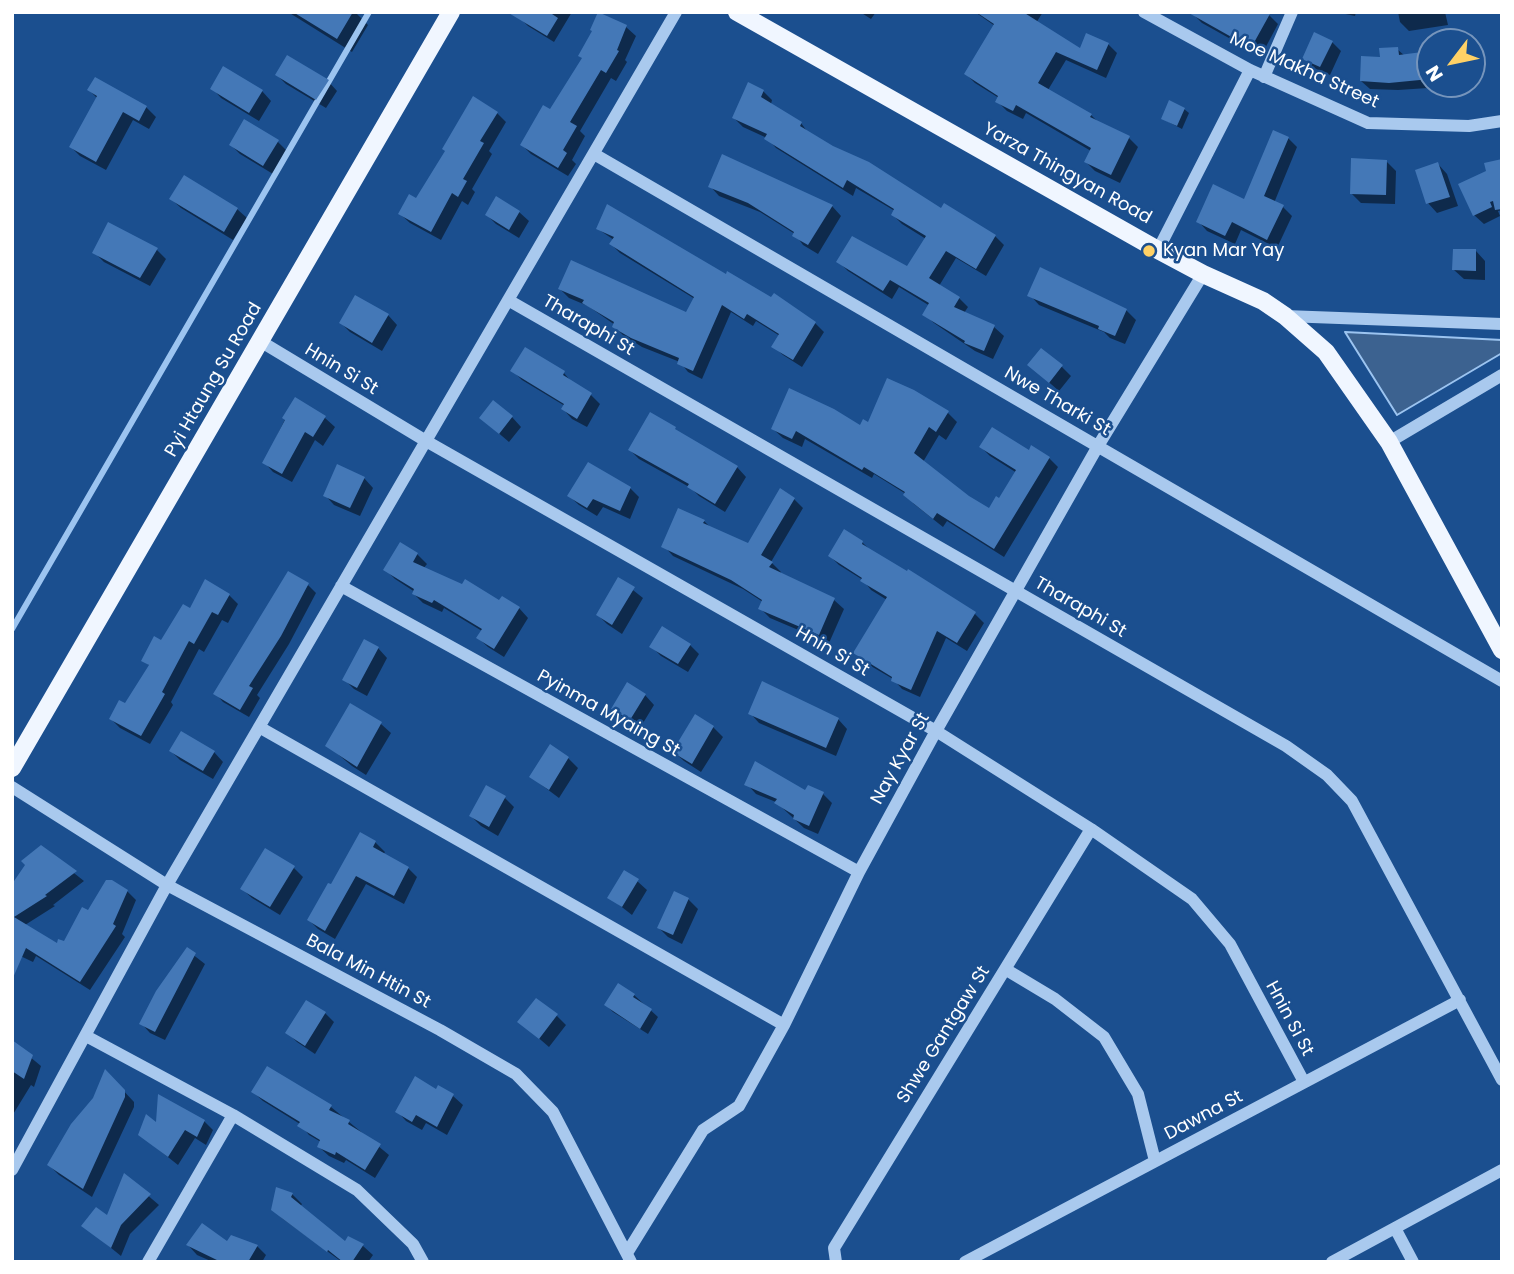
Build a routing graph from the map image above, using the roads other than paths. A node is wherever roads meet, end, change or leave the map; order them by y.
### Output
1 (451, 12) edge
2 (676, 12) edge
3 (737, 12) edge
4 (1144, 12) edge
5 (1292, 12) edge
6 (1250, 71) junction
7 (1264, 77) junction
8 (1502, 121) edge
9 (594, 154) junction
10 (1158, 250) junction
11 (1203, 274) junction
12 (508, 300) junction
13 (1285, 316) junction
14 (1502, 324) edge
15 (260, 341) junction
16 (1502, 375) edge
17 (426, 441) junction
18 (1389, 442) junction
19 (1098, 446) junction
20 (341, 586) junction
21 (1016, 592) junction
22 (1502, 650) edge
23 (1502, 681) edge
24 (259, 727) junction
25 (936, 731) junction
26 (12, 768) edge
27 (12, 788) edge
28 (1091, 829) junction
29 (859, 872) junction
30 (167, 885) junction
31 (1005, 968) junction
32 (1460, 1000) junction
33 (784, 1026) junction
34 (86, 1037) junction
35 (1502, 1080) edge
36 (1304, 1082) junction
37 (233, 1115) junction
38 (1155, 1161) junction
39 (12, 1170) edge
40 (1502, 1170) edge
41 (1395, 1228) junction
42 (629, 1257) edge
43 (151, 1261) edge
44 (423, 1262) edge
45 (836, 1262) edge
46 (965, 1262) edge
47 (1332, 1262) edge
48 (1413, 1262) edge

1 - 15 main road, Pyi Htaung Su Road
2 - 9 street
3 - 10 main road, Yarza Thingyan Road
4 - 6 street, Moe Makha Street
5 - 7 street
6 - 7 street, Moe Makha Street
6 - 10 street
7 - 8 street, Moe Makha Street
9 - 12 street
9 - 19 street, Nwe Tharki St
10 - 11 main road, Yarza Thingyan Road
11 - 13 main road, Yarza Thingyan Road
11 - 19 street, Nay Kyar St
12 - 17 street
12 - 21 street, Tharaphi St
13 - 14 street
13 - 18 main road, Yarza Thingyan Road
15 - 17 street, Hnin Si St
15 - 26 main road, Pyi Htaung Su Road
16 - 18 street
17 - 20 street
17 - 25 street, Hnin Si St
18 - 22 main road, Yarza Thingyan Road
19 - 21 street, Nay Kyar St
19 - 23 street, Nwe Tharki St
20 - 24 street
20 - 29 street, Pyinma Myaing St
21 - 25 street, Nay Kyar St
21 - 32 street, Tharaphi St
24 - 30 street
24 - 33 street
25 - 28 street, Hnin Si St
25 - 29 street, Nay Kyar St
27 - 30 street, Bala Min Htin St
28 - 31 street, Shwe Gantgaw St
28 - 36 street, Hnin Si St
29 - 33 street, Nay Kyar St
30 - 34 street
30 - 42 street, Bala Min Htin St
31 - 38 street
31 - 45 street, Shwe Gantgaw St
32 - 35 street, Tharaphi St
32 - 36 street, Dawna St
33 - 42 street, Nay Kyar St
34 - 37 street
34 - 39 street
36 - 38 street, Dawna St
37 - 43 street
37 - 44 street
38 - 46 street, Dawna St
40 - 41 street
41 - 47 street
41 - 48 street

